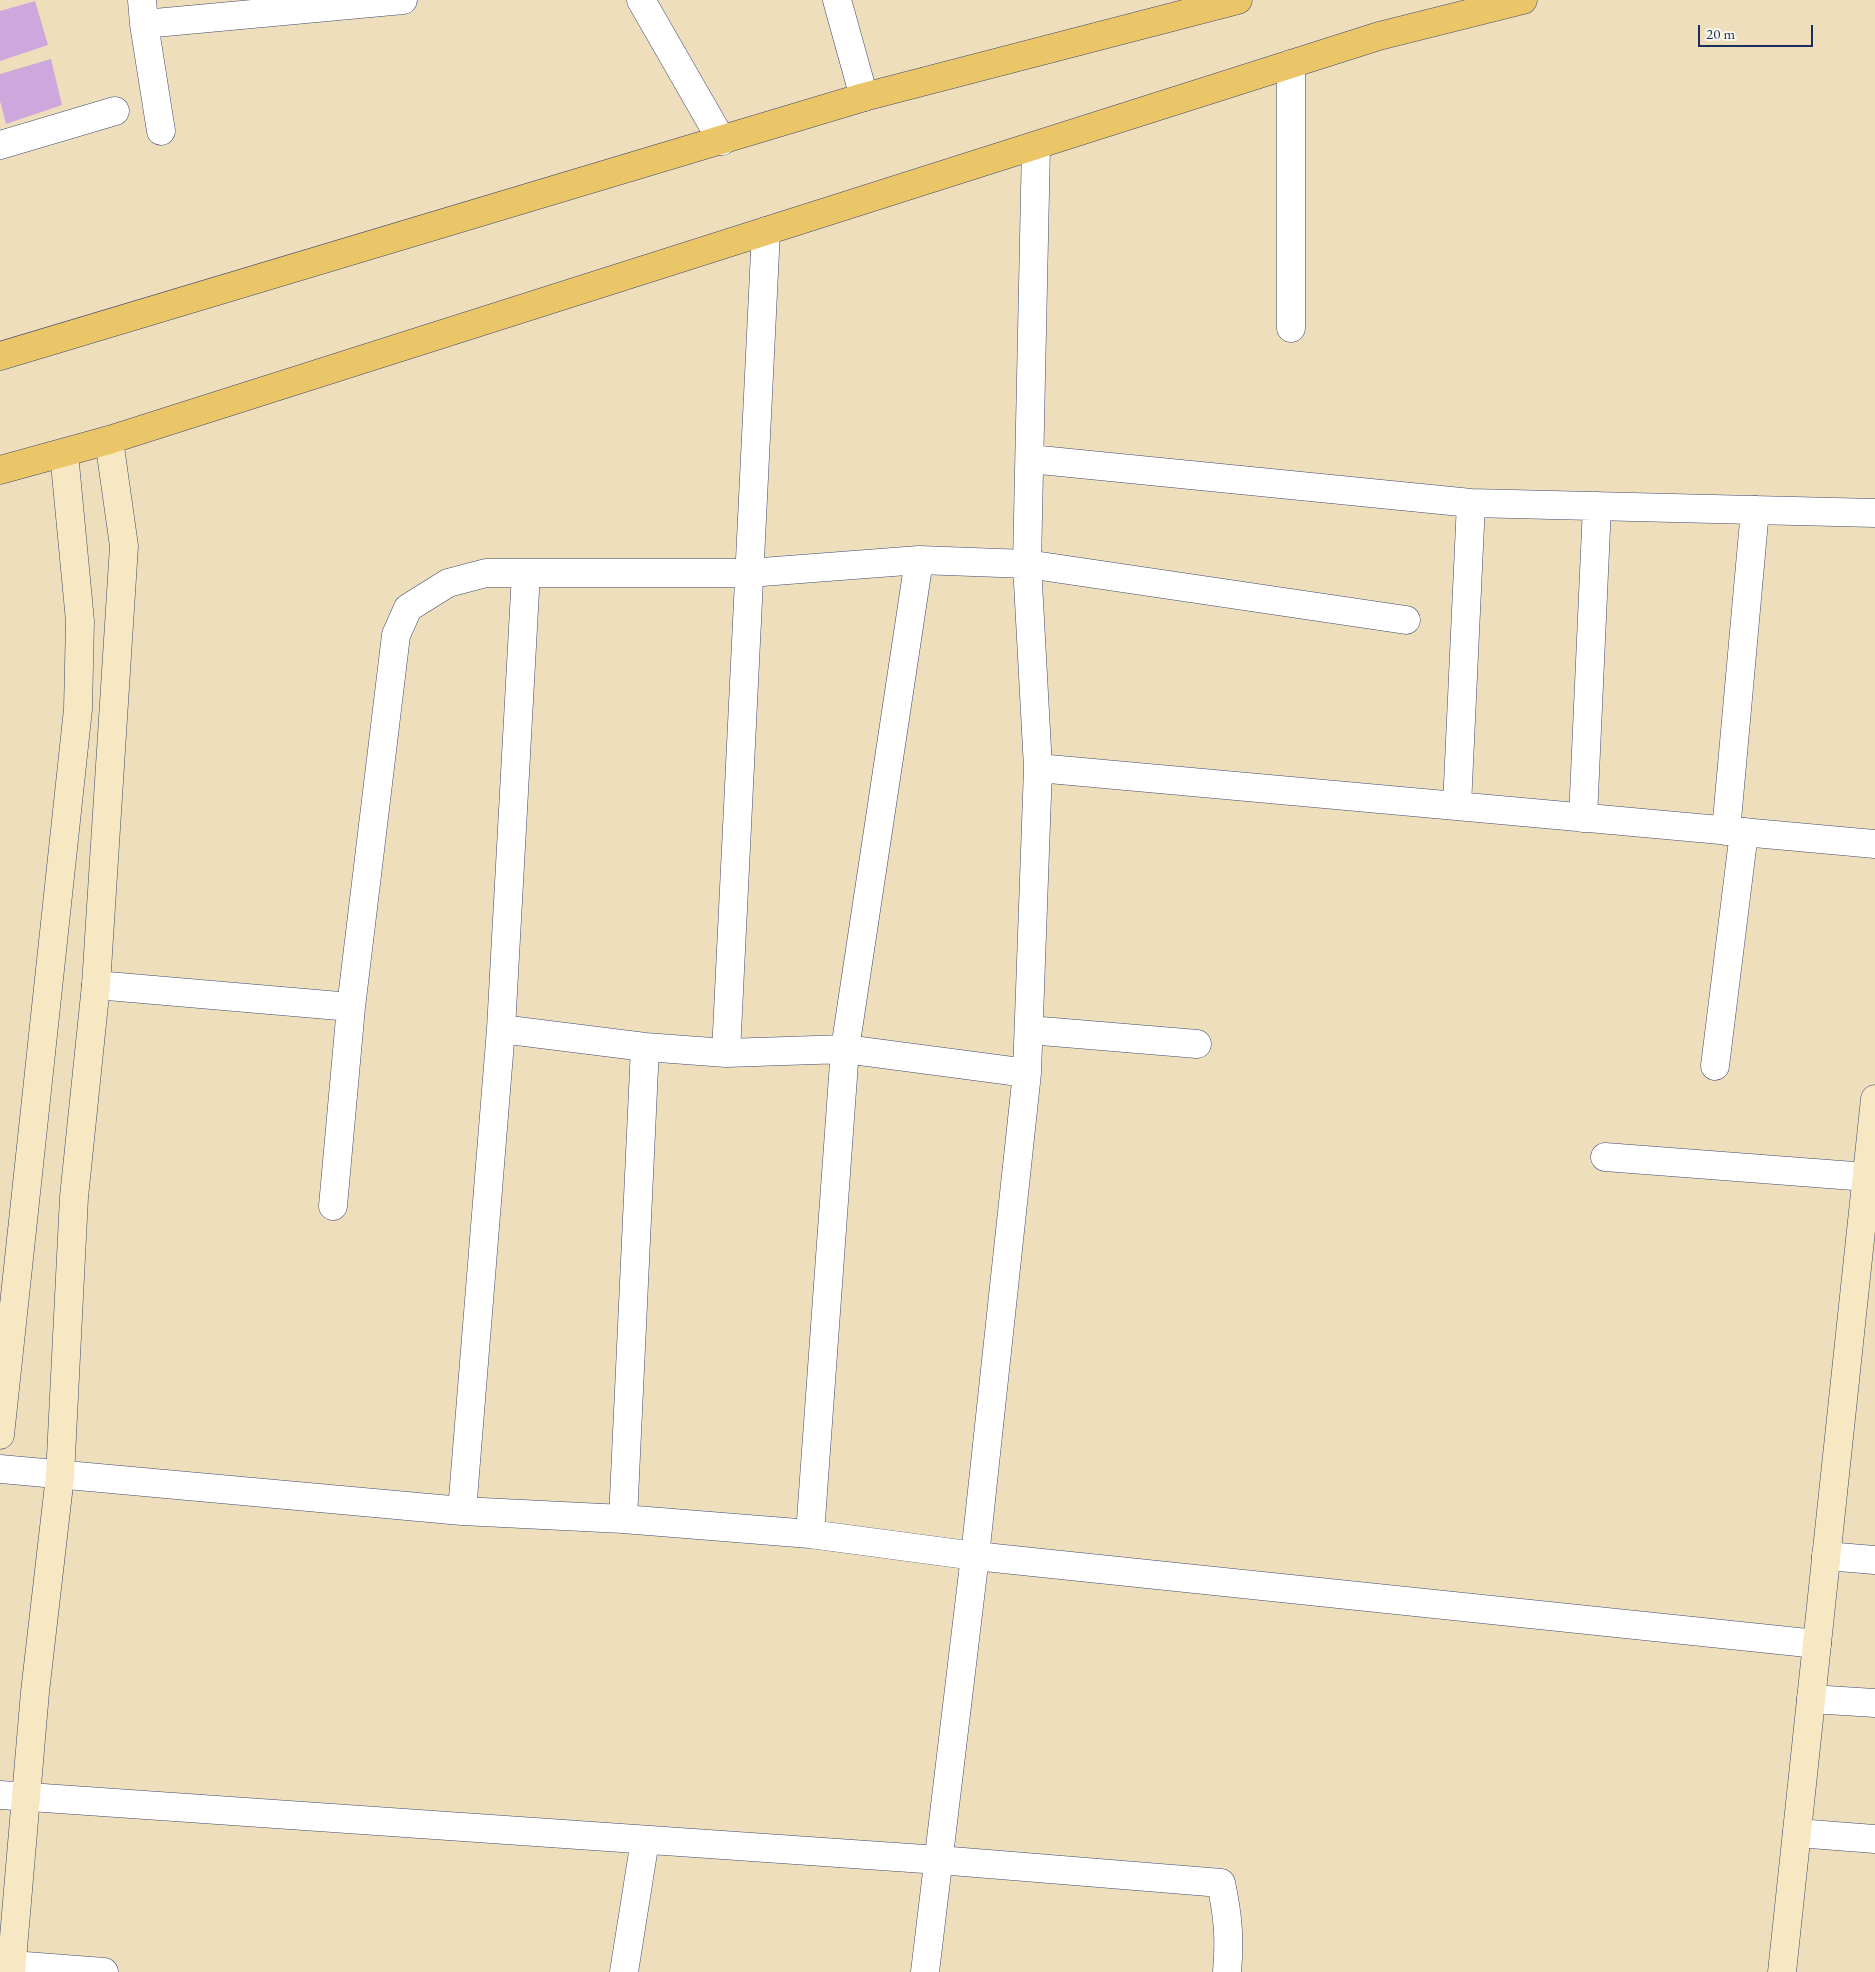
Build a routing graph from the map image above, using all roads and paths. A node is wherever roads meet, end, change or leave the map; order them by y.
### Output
1 (403, 0) edge
2 (640, 0) edge
3 (837, 0) edge
4 (1238, 0) edge
5 (1522, 0) edge
6 (143, 12) edge
7 (1290, 64) junction
8 (864, 97) junction
9 (115, 111) dead end
10 (161, 131) dead end
11 (722, 141) junction
12 (0, 145) edge
13 (1036, 146) junction
14 (766, 231) junction
15 (1290, 328) dead end
16 (0, 356) edge
17 (109, 440) junction
18 (64, 453) junction
19 (1030, 459) junction
20 (0, 470) edge
21 (1471, 502) junction
22 (1597, 506) junction
23 (1755, 510) junction
24 (1875, 513) edge
25 (919, 560) junction
26 (1027, 564) junction
27 (526, 573) junction
28 (749, 573) junction
29 (1406, 620) dead end
30 (1038, 768) junction
31 (1457, 806) junction
32 (1583, 818) junction
33 (1735, 832) junction
34 (1875, 844) edge
35 (96, 985) junction
36 (351, 1007) junction
37 (501, 1029) junction
38 (1028, 1030) junction
39 (1197, 1044) dead end
40 (645, 1047) junction
41 (845, 1049) junction
42 (726, 1053) junction
43 (1715, 1066) dead end
44 (1027, 1073) junction
45 (1875, 1099) edge
46 (1605, 1157) dead end
47 (1867, 1177) junction
48 (333, 1206) dead end
49 (0, 1435) edge
50 (0, 1469) edge
51 (60, 1476) junction
52 (462, 1512) junction
53 (623, 1519) junction
54 (810, 1534) junction
55 (975, 1556) junction
56 (1826, 1556) junction
57 (1875, 1560) edge
58 (1817, 1644) junction
59 (1811, 1699) junction
60 (1875, 1703) edge
61 (13, 1796) edge
62 (1797, 1832) junction
63 (1875, 1839) edge
64 (645, 1840) junction
65 (939, 1860) junction
66 (12, 1968) edge
67 (104, 1972) edge
68 (624, 1972) edge
69 (925, 1972) edge
70 (1227, 1972) edge
71 (1782, 1972) edge

1 - 6 street
2 - 11 street
3 - 8 street
4 - 8 main road
5 - 7 main road
6 - 10 street
7 - 13 main road
7 - 15 street
8 - 11 main road
9 - 12 street
11 - 16 main road
13 - 14 main road
13 - 19 street
14 - 17 main road
14 - 28 street
17 - 18 main road
17 - 35 street
18 - 20 main road
18 - 49 street
19 - 21 street
19 - 26 street
21 - 22 street
21 - 31 street
22 - 23 street
22 - 32 street
23 - 24 street
23 - 33 street
25 - 26 street
25 - 28 street
25 - 41 street
26 - 29 street
26 - 30 street
27 - 28 street
27 - 36 street
27 - 37 street
28 - 42 street
30 - 31 street
30 - 38 street
31 - 32 street
32 - 33 street
33 - 34 street
33 - 43 street
35 - 36 street
35 - 51 street
36 - 48 street
37 - 40 street
37 - 52 street
38 - 39 street
38 - 44 street
40 - 42 street
40 - 53 street
41 - 42 street
41 - 44 street
41 - 54 street
44 - 55 street
45 - 47 street
46 - 47 street
47 - 56 street
50 - 51 street
51 - 52 street
51 - 61 street
52 - 53 street
53 - 54 street
54 - 55 street
55 - 58 street
55 - 65 street
56 - 57 street
56 - 58 street
58 - 59 street
59 - 60 street
59 - 62 street
61 - 64 street
61 - 66 street
62 - 63 street
62 - 71 street
64 - 65 street
64 - 68 street
65 - 69 street
65 - 70 street
66 - 67 street

